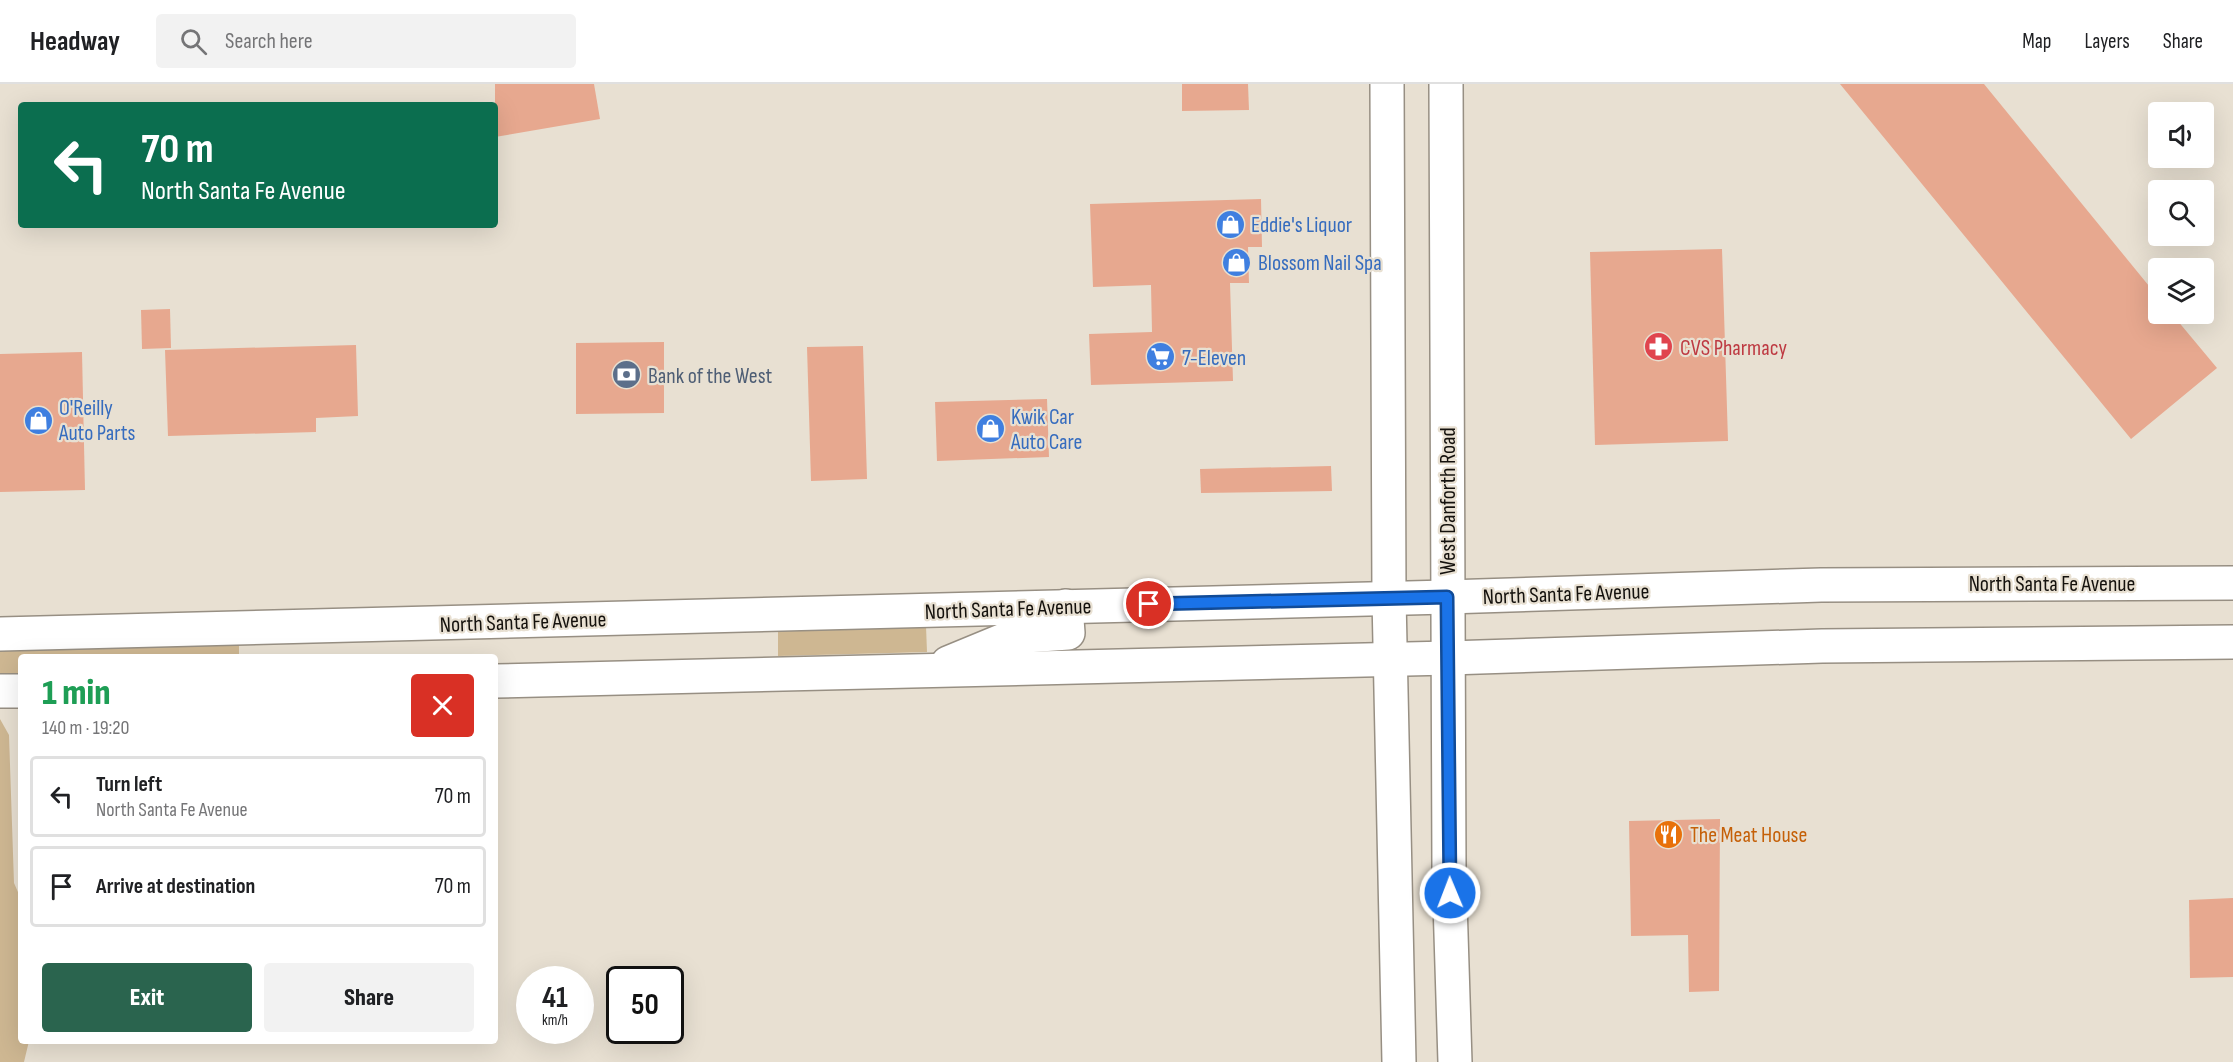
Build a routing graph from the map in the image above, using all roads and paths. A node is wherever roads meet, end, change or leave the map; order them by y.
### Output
1 (1388, 84) edge
2 (1446, 84) edge
3 (2233, 583) edge
4 (1447, 597) junction
5 (1389, 598) junction
6 (1066, 606) junction
7 (0, 634) edge
8 (2233, 642) edge
9 (1449, 658) junction
10 (1390, 660) junction
11 (930, 670) junction
12 (498, 681) edge
13 (0, 691) edge
14 (18, 691) edge
15 (1399, 1062) edge
16 (1455, 1062) edge

1 - 5 main road
2 - 4 main road, West Danforth Road
3 - 4 main road, North Santa Fe Avenue
4 - 5 main road, North Santa Fe Avenue
4 - 9 main road, West Danforth Road
5 - 6 main road, North Santa Fe Avenue
5 - 10 main road
6 - 7 main road, North Santa Fe Avenue
6 - 11 main road
8 - 9 main road
9 - 10 main road
9 - 16 main road, West Danforth Road
10 - 11 main road
10 - 15 main road
11 - 12 main road
13 - 14 main road

